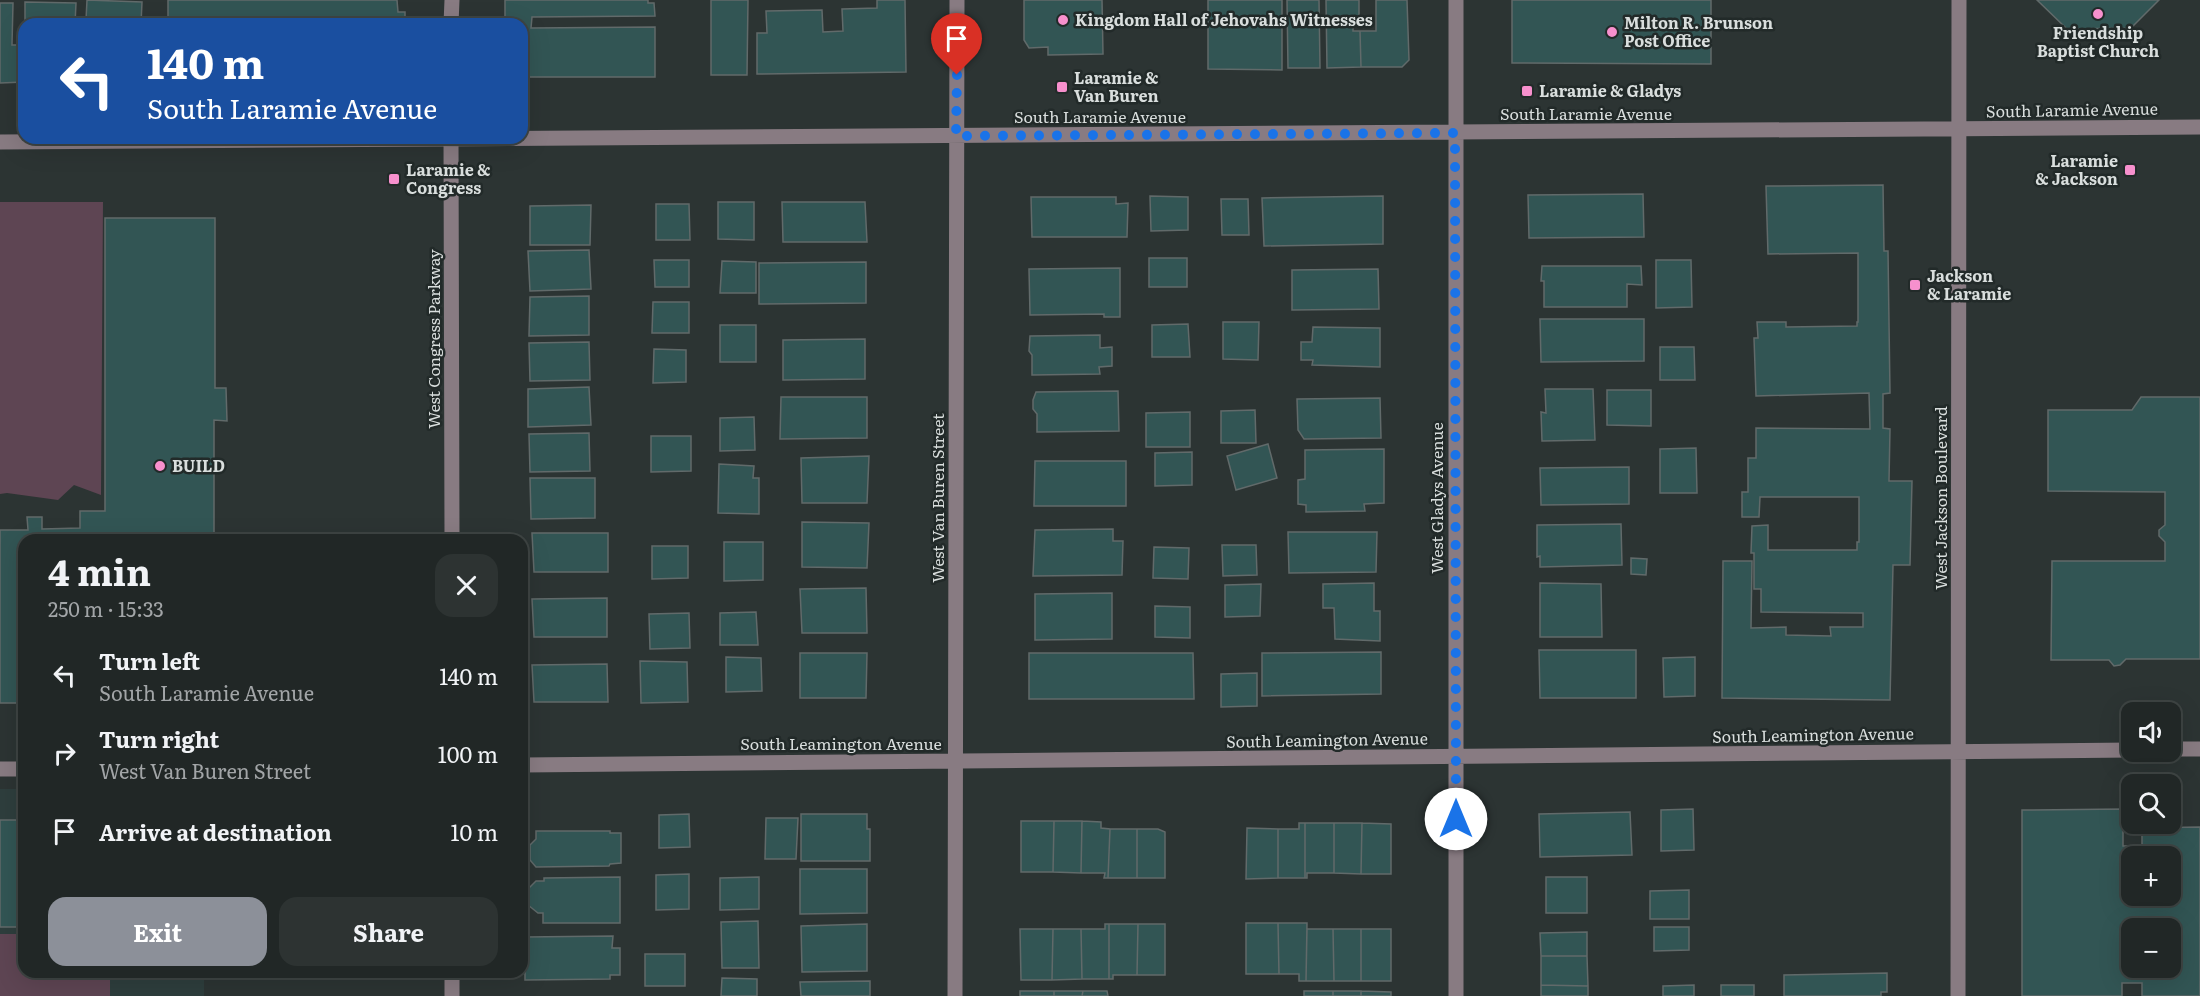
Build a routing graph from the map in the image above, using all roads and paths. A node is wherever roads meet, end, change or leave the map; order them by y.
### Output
1 (452, 0) edge
2 (957, 0) edge
3 (1456, 0) edge
4 (1959, 0) edge
5 (452, 18) edge
6 (2200, 127) edge
7 (1959, 129) junction
8 (1455, 133) junction
9 (956, 136) junction
10 (528, 139) edge
11 (0, 142) edge
12 (18, 142) edge
13 (451, 144) edge
14 (452, 534) edge
15 (2181, 749) edge
16 (2200, 749) edge
17 (2121, 750) edge
18 (1958, 751) junction
19 (1455, 756) junction
20 (956, 761) junction
21 (528, 765) edge
22 (0, 769) edge
23 (18, 769) edge
24 (452, 978) edge
25 (452, 996) edge
26 (955, 996) edge
27 (1456, 996) edge
28 (1958, 996) edge

1 - 5 street
2 - 9 street, West Van Buren Street
3 - 8 street, West Gladys Avenue
4 - 7 street, West Jackson Boulevard
6 - 7 street, South Laramie Avenue
7 - 8 street, South Laramie Avenue
7 - 18 street, West Jackson Boulevard
8 - 9 street, South Laramie Avenue
8 - 19 street, West Gladys Avenue
9 - 10 street, South Laramie Avenue
9 - 20 street, West Van Buren Street
11 - 12 street, South Laramie Avenue
13 - 14 street, West Congress Parkway
15 - 16 street
17 - 18 street, South Leamington Avenue
18 - 19 street, South Leamington Avenue
18 - 28 street, West Jackson Boulevard
19 - 20 street, South Leamington Avenue
19 - 27 street, West Gladys Avenue
20 - 21 street, South Leamington Avenue
20 - 26 street, West Van Buren Street
22 - 23 street
24 - 25 street

